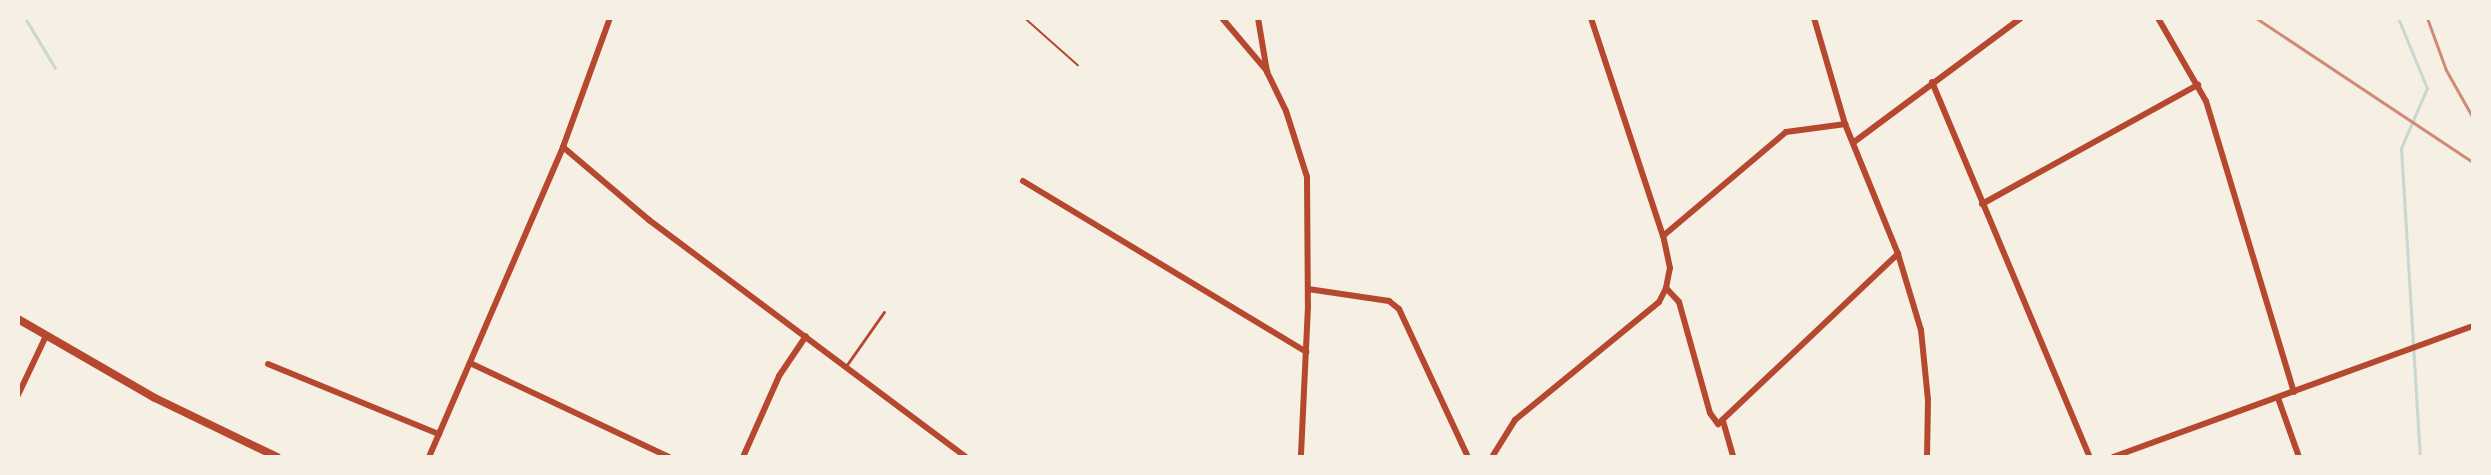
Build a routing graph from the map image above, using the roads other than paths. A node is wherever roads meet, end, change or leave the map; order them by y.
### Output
1 (1222, 18) edge
2 (1258, 18) edge
3 (1591, 18) edge
4 (1814, 18) edge
5 (2021, 18) edge
6 (2158, 18) edge
7 (609, 19) edge
8 (1267, 72) junction
9 (1932, 82) junction
10 (2198, 85) junction
11 (1845, 124) junction
12 (1854, 142) junction
13 (563, 147) junction
14 (1023, 181) dead end
15 (1982, 204) junction
16 (1663, 236) junction
17 (1898, 254) junction
18 (1666, 288) junction
19 (1308, 289) junction
20 (884, 312) dead end
21 (18, 318) edge
22 (2473, 326) edge
23 (46, 336) junction
24 (806, 336) junction
25 (1306, 352) junction
26 (470, 363) junction
27 (268, 364) dead end
28 (846, 366) junction
29 (2294, 392) junction
30 (18, 395) edge
31 (2278, 398) junction
32 (1723, 421) junction
33 (439, 434) junction
34 (277, 457) edge
35 (429, 457) edge
36 (669, 457) edge
37 (743, 457) edge
38 (966, 457) edge
39 (1301, 457) edge
40 (1468, 457) edge
41 (1492, 457) edge
42 (1733, 457) edge
43 (1926, 457) edge
44 (2090, 457) edge
45 (2113, 457) edge
46 (2299, 457) edge

1 - 8 street
2 - 8 street
3 - 16 street
4 - 11 street
5 - 9 street
6 - 10 street
7 - 13 street
8 - 19 street
9 - 12 street
9 - 15 street
10 - 15 street
10 - 29 street
11 - 12 street
11 - 16 street
12 - 17 street
13 - 24 street
13 - 26 street
14 - 25 street
15 - 44 street
16 - 18 street
17 - 32 street
17 - 43 street
18 - 32 street
18 - 41 street
19 - 25 street
19 - 40 street
20 - 28 lane
21 - 23 street
22 - 29 street
23 - 30 street
23 - 34 street
24 - 28 street
24 - 37 street
25 - 39 street
26 - 33 street
26 - 36 street
27 - 33 street
28 - 38 street
29 - 31 street
31 - 45 street
31 - 46 street
32 - 42 street
33 - 35 street

